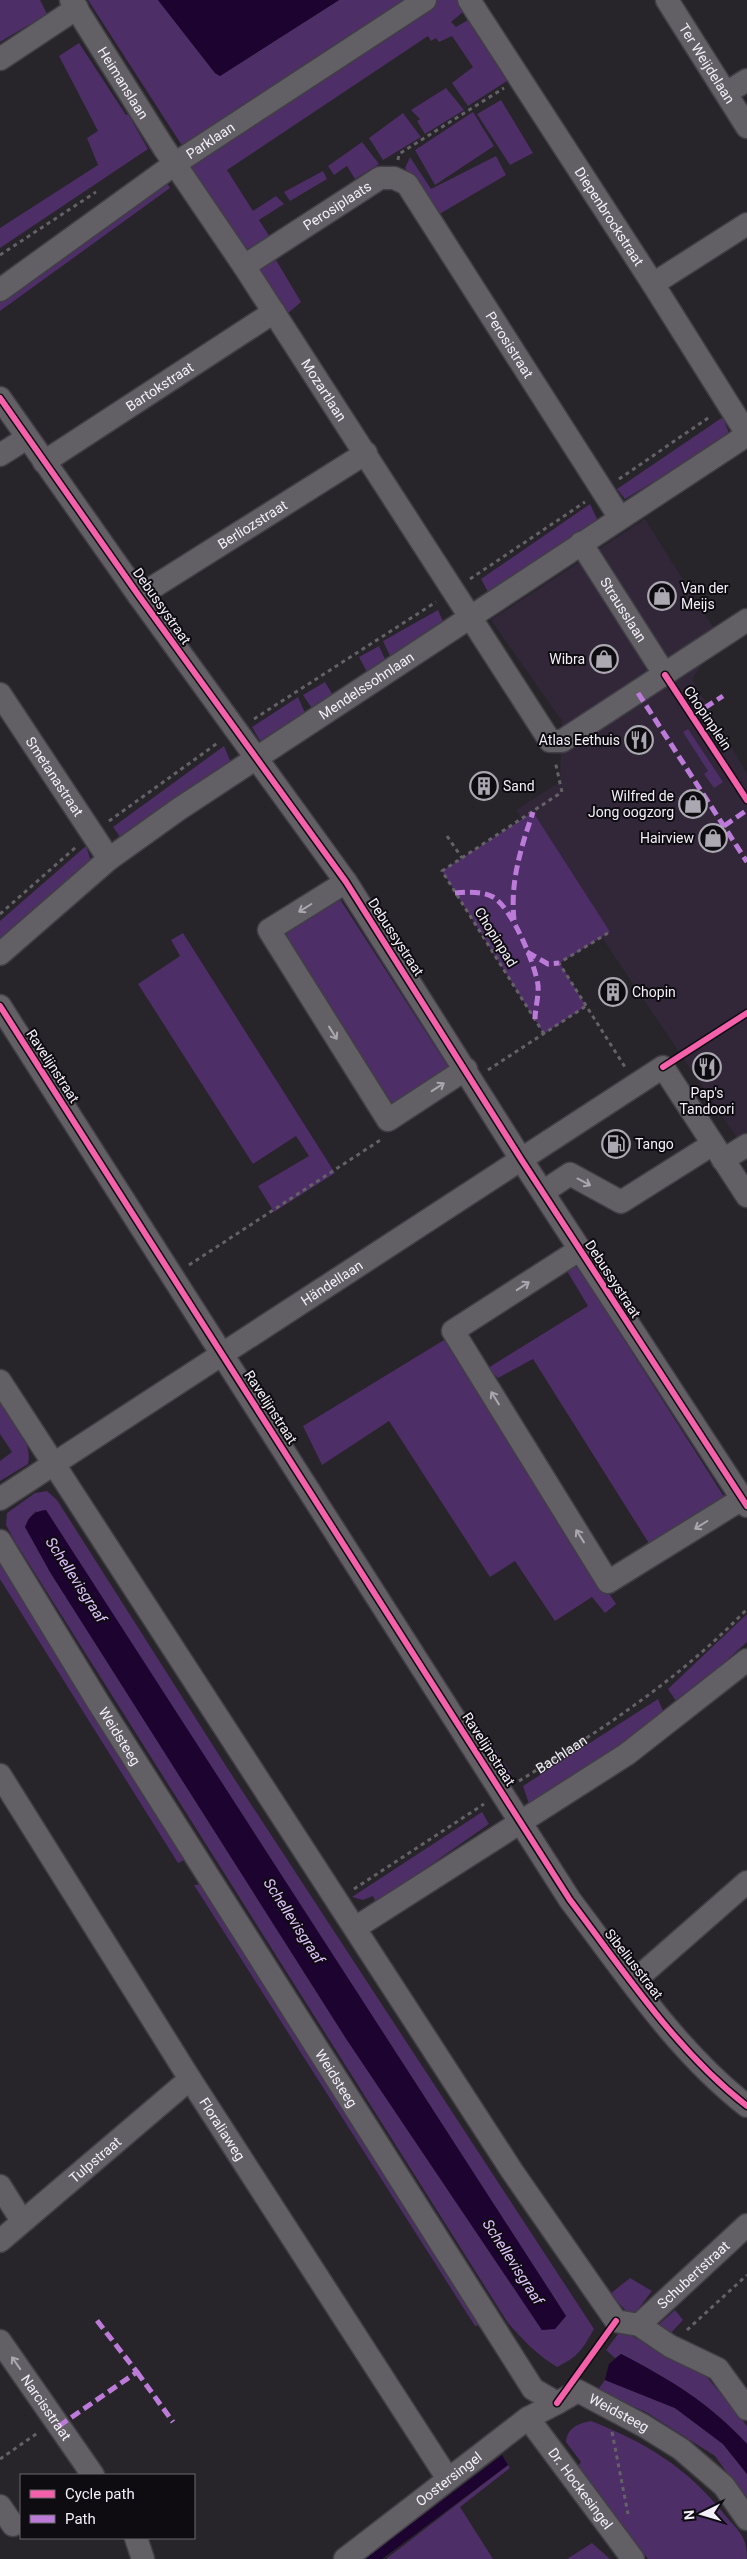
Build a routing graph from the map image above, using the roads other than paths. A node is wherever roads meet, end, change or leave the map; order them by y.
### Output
1 (425, 0) edge
2 (469, 0) edge
3 (667, 0) edge
4 (74, 4) edge
5 (0, 59) edge
6 (747, 80) edge
7 (726, 93) junction
8 (747, 127) edge
9 (176, 163) junction
10 (394, 178) joint
11 (747, 224) edge
12 (244, 266) junction
13 (653, 284) junction
14 (0, 290) edge
15 (274, 312) junction
16 (0, 398) edge
17 (747, 435) edge
18 (26, 438) junction
19 (366, 453) junction
20 (0, 454) edge
21 (44, 462) junction
22 (620, 518) junction
23 (581, 544) junction
24 (139, 596) junction
25 (470, 618) junction
26 (747, 620) edge
27 (665, 675) junction
28 (0, 694) edge
29 (255, 758) junction
30 (109, 859) junction
31 (346, 882) junction
32 (0, 954) edge
33 (0, 1006) edge
34 (469, 1075) junction
35 (747, 1144) edge
36 (718, 1152) junction
37 (521, 1159) junction
38 (543, 1192) junction
39 (747, 1196) edge
40 (580, 1250) junction
41 (222, 1354) junction
42 (0, 1381) edge
43 (52, 1464) junction
44 (0, 1499) edge
45 (745, 1502) edge
46 (0, 1541) edge
47 (747, 1660) edge
48 (3, 1788) edge
49 (520, 1822) junction
50 (747, 1882) edge
51 (355, 1928) junction
52 (632, 1982) junction
53 (190, 2079) junction
54 (747, 2106) edge
55 (0, 2186) edge
56 (22, 2221) junction
57 (747, 2225) edge
58 (0, 2241) edge
59 (639, 2325) junction
60 (0, 2341) edge
61 (556, 2403) junction
62 (747, 2409) edge
63 (528, 2418) junction
64 (92, 2474) edge
65 (448, 2479) junction
66 (0, 2506) edge
67 (747, 2519) edge
68 (13, 2525) dead end
69 (136, 2539) edge
70 (143, 2559) edge
71 (345, 2559) edge
72 (634, 2559) edge

1 - 9 street, Parklaan
2 - 13 street, Diepenbrockstraat
3 - 7 street, Ter Weijdelaan
4 - 5 street
4 - 9 street, Heimanslaan
6 - 7 street
7 - 8 street, Ter Weijdelaan
9 - 12 street, Mozartlaan
9 - 14 street, Parklaan
10 - 12 street, Perosiplaats
10 - 22 street, Perosistraat
11 - 13 street
12 - 15 street, Mozartlaan
13 - 17 street, Diepenbrockstraat
15 - 19 street, Mozartlaan
15 - 21 street, Bartokstraat
16 - 18 street, Debussystraat
17 - 22 street, Mendelssohnlaan
18 - 20 street
18 - 21 street, Debussystraat
19 - 24 street, Berliozstraat
19 - 25 street, Mozartlaan
21 - 24 street, Debussystraat
22 - 23 street, Mendelssohnlaan
23 - 25 street, Mendelssohnlaan
23 - 27 street, Strausslaan
24 - 29 street, Debussystraat
25 - 27 street
25 - 29 street, Mendelssohnlaan
26 - 27 street
28 - 30 street, Smetanastraat
29 - 30 street, Mendelssohnlaan
29 - 31 street, Debussystraat
30 - 32 street, Mendelssohnlaan
31 - 34 street, Debussystraat
31 -> 34 street
33 - 41 street, Ravelijnstraat
34 - 37 street, Debussystraat
35 - 36 street
36 - 37 street, Händellaan
38 -> 36 street
36 - 39 street
37 - 38 street, Debussystraat
37 - 41 street, Händellaan
38 - 40 street, Debussystraat
40 - 45 street, Debussystraat
45 -> 40 street, Debussystraat
41 - 43 street, Händellaan
41 - 49 street, Ravelijnstraat
42 - 43 street
43 - 44 street, Händellaan
43 - 51 street
46 - 61 street, Weidsteeg
47 - 49 street
48 - 53 street, Floraliaweg
49 - 51 street
49 - 52 street, Sibeliusstraat
50 - 52 street
51 - 59 street
52 - 54 street, Sibeliusstraat
53 - 56 street, Tulpstraat
53 - 65 street, Floraliaweg
55 - 56 street
56 - 58 street, Tulpstraat
57 - 59 street, Schubertstraat
59 - 62 street
64 -> 60 street, Narcisstraat
61 - 63 street, Oostersingel
61 - 67 street, Weidsteeg
63 - 65 street, Oostersingel
63 - 72 street, Dr. Hockesingel
65 - 71 street, Oostersingel
66 - 68 street
69 - 70 street

